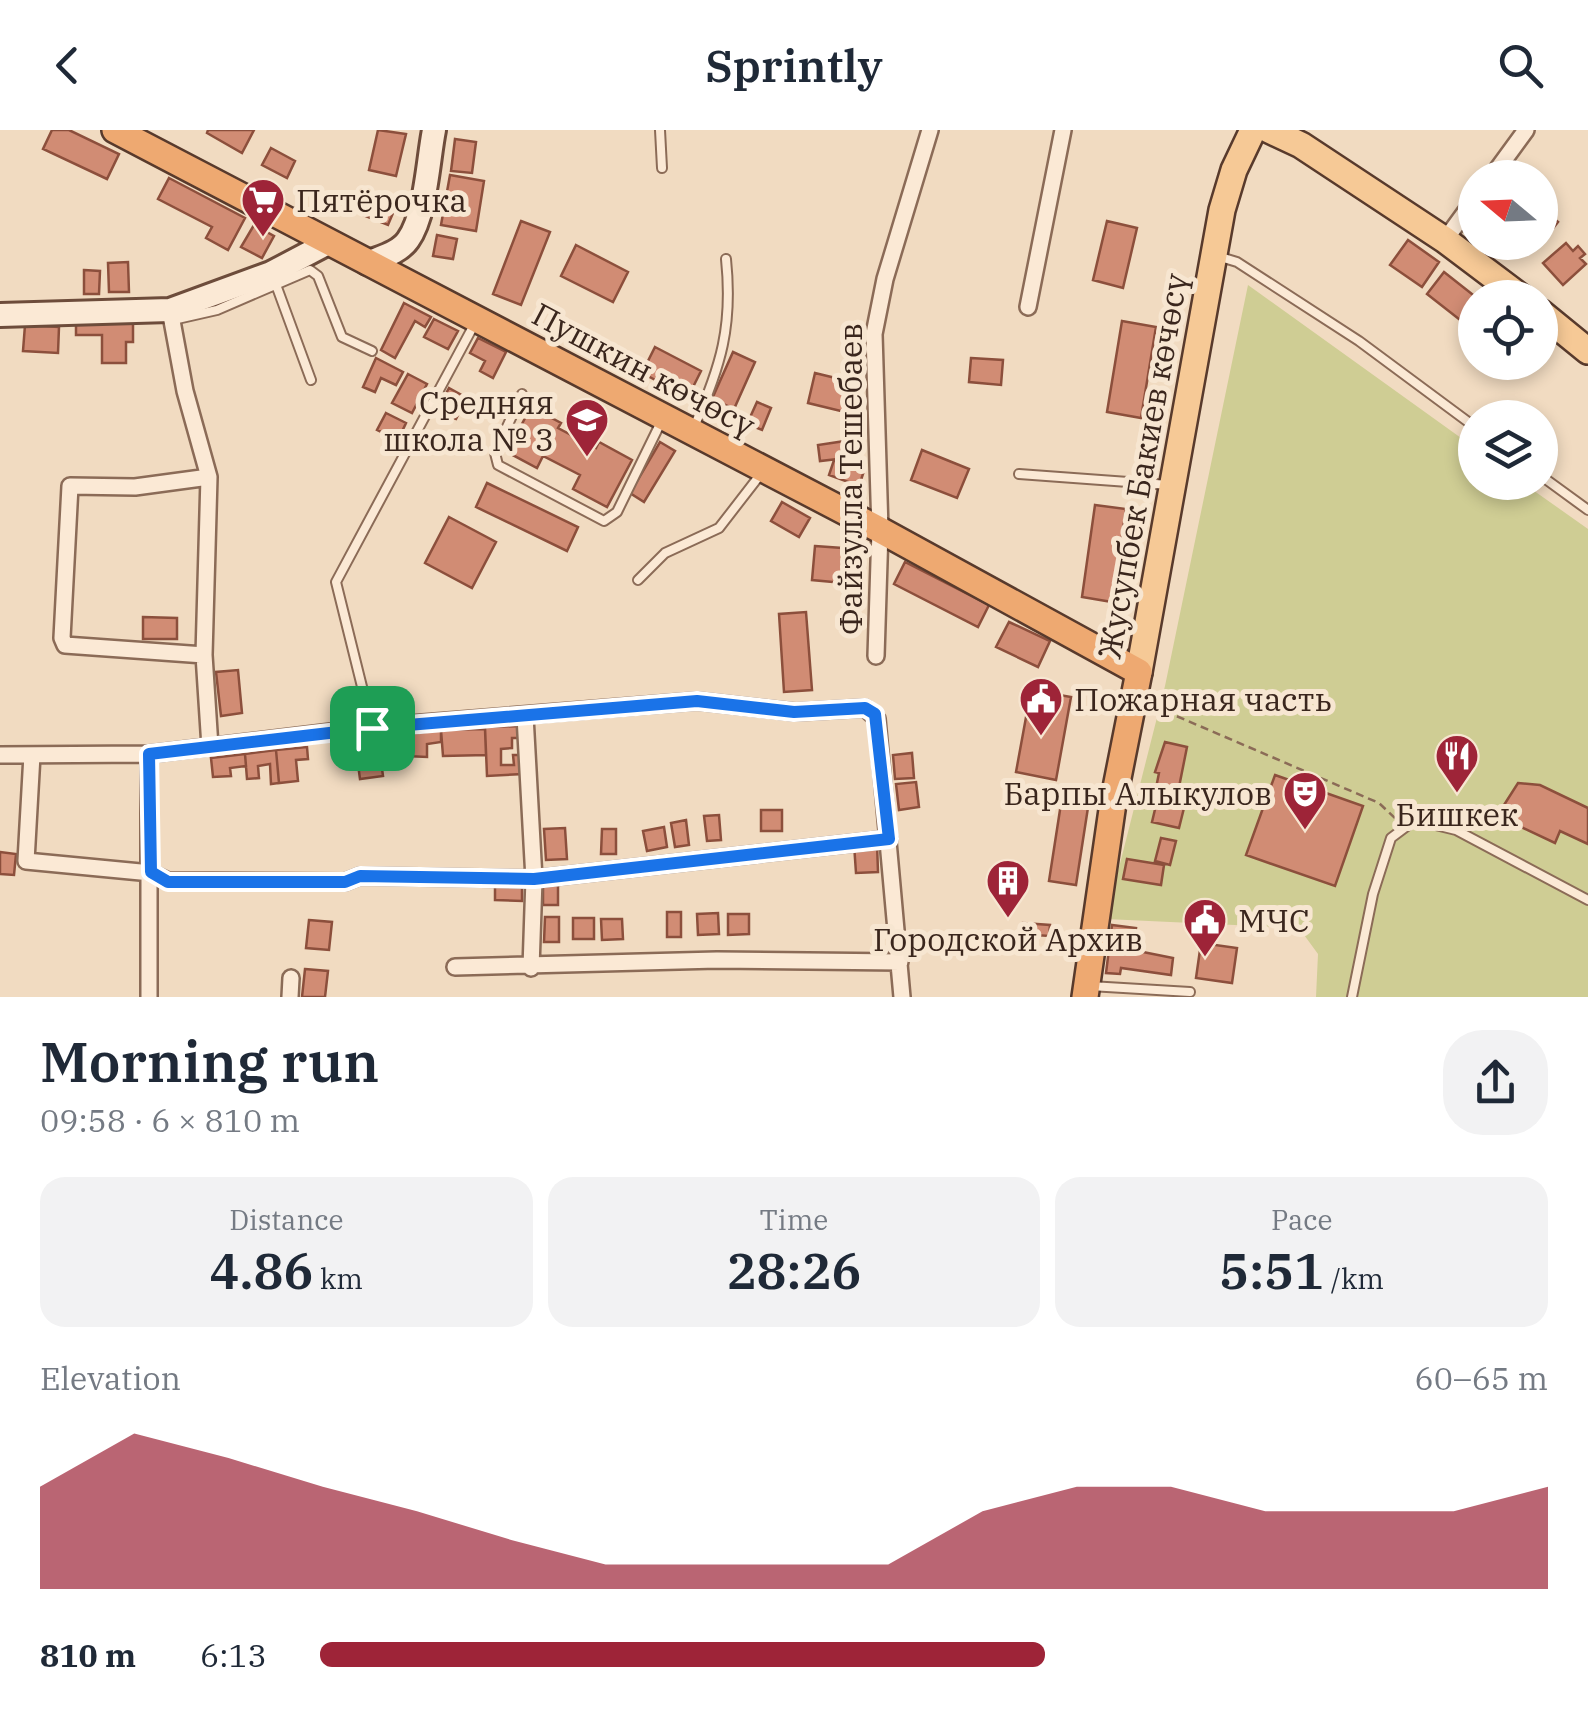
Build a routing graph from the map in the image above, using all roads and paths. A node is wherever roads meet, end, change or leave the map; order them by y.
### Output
1 (115, 130) edge
2 (434, 130) edge
3 (660, 130) edge
4 (930, 130) edge
5 (1063, 130) edge
6 (1254, 130) edge
7 (1268, 130) edge
8 (1526, 130) edge
9 (1504, 160) edge
10 (662, 168) dead end
11 (1458, 223) edge
12 (1445, 240) junction
13 (328, 243) junction
14 (1213, 255) junction
15 (726, 259) dead end
16 (367, 263) junction
17 (274, 279) junction
18 (1498, 280) edge
19 (1028, 307) dead end
20 (0, 315) edge
21 (170, 315) junction
22 (477, 319) junction
23 (1558, 327) edge
24 (1588, 351) edge
25 (372, 352) dead end
26 (311, 380) dead end
27 (522, 394) dead end
28 (1458, 414) edge
29 (664, 416) junction
30 (692, 431) junction
31 (764, 469) junction
32 (1019, 474) dead end
33 (209, 477) junction
34 (1171, 486) junction
35 (1558, 488) edge
36 (1588, 510) edge
37 (880, 530) junction
38 (638, 580) dead end
39 (204, 655) junction
40 (876, 656) dead end
41 (1139, 672) junction
42 (1132, 698) junction
43 (526, 716) junction
44 (372, 728) junction
45 (210, 747) junction
46 (149, 754) junction
47 (0, 755) edge
48 (32, 755) junction
49 (1402, 826) junction
50 (889, 839) junction
51 (151, 872) junction
52 (534, 879) junction
53 (1588, 900) edge
54 (900, 962) junction
55 (454, 967) dead end
56 (532, 968) junction
57 (291, 978) dead end
58 (1085, 991) edge
59 (1190, 992) dead end
60 (149, 997) edge
61 (290, 997) edge
62 (902, 997) edge
63 (1352, 997) edge

1 - 13 highway, Пушкин көчөсү
2 - 16 main road
3 - 10 lane
4 - 37 street, Файзулла Тешебаев
5 - 19 street
6 - 14 main road, Жусупбек Бакиев көчөсү
7 - 12 main road
8 - 9 street
11 - 12 street
12 - 18 main road
13 - 16 highway, Пушкин көчөсү
13 - 17 main road
14 - 28 lane
14 - 34 main road, Жусупбек Бакиев көчөсү
15 - 30 lane
16 - 22 highway, Пушкин көчөсү
17 - 21 main road
17 - 25 lane
17 - 26 lane
20 - 21 main road
21 - 33 street
22 - 29 highway, Пушкин көчөсү
22 - 44 lane
23 - 24 main road
27 - 29 lane
29 - 30 highway, Пушкин көчөсү
30 - 31 highway, Пушкин көчөсү
31 - 37 highway, Пушкин көчөсү
31 - 38 lane
32 - 34 lane
33 - 39 street
33 - 39 street
34 - 41 main road, Жусупбек Бакиев көчөсү
35 - 36 lane
37 - 40 street, Файзулла Тешебаев
37 - 41 highway, Пушкин көчөсү
39 - 45 street
41 - 42 highway, Жусупбек Бакиев көчөсү
42 - 49 path
42 - 58 highway, Жусупбек Бакиев көчөсү
43 - 44 street
43 - 50 street
43 - 52 street
44 - 45 street
45 - 46 street
46 - 48 street
46 - 51 street
47 - 48 street
48 - 51 street
49 - 53 lane
49 - 63 lane
50 - 52 street
50 - 54 street
51 - 52 street
51 - 60 street
52 - 56 street
54 - 56 street
54 - 62 street
55 - 56 street
57 - 61 street
58 - 59 lane

